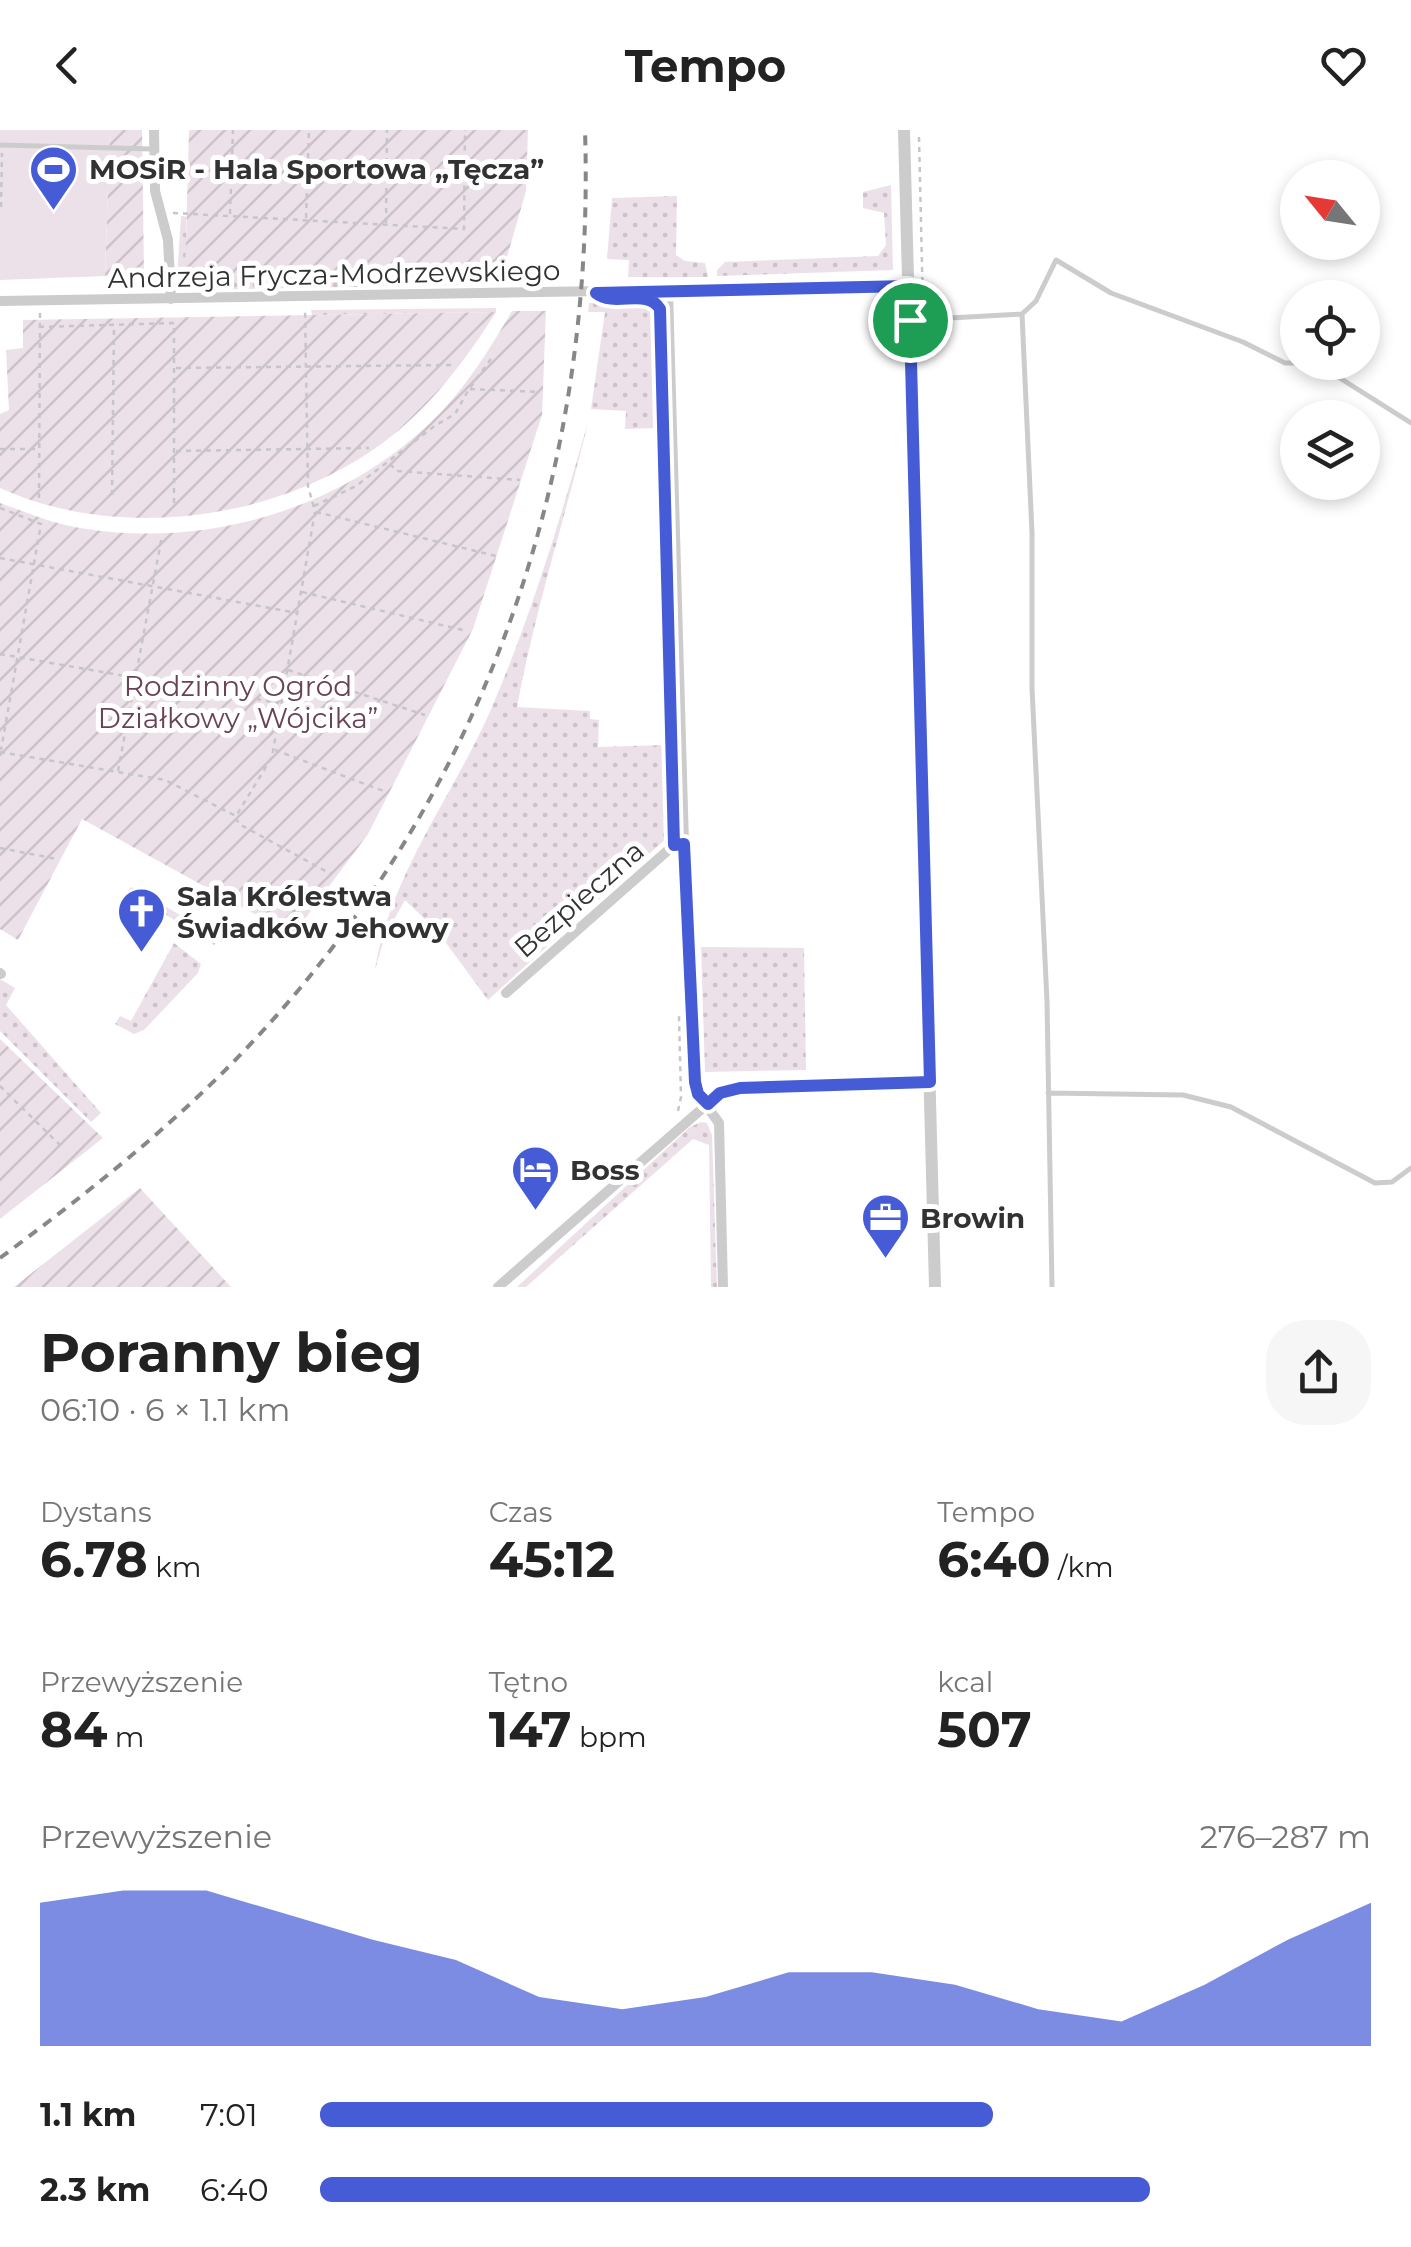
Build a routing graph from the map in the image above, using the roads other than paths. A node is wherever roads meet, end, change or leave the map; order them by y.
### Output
1 (154, 130) edge
2 (904, 130) edge
3 (1, 145) edge
4 (155, 149) junction
5 (909, 286) junction
6 (668, 292) junction
7 (170, 298) junction
8 (0, 301) edge
9 (1022, 314) junction
10 (917, 320) junction
11 (1411, 423) edge
12 (684, 844) junction
13 (506, 993) dead end
14 (930, 1082) junction
15 (1048, 1092) junction
16 (708, 1104) junction
17 (1411, 1168) edge
18 (498, 1287) edge
19 (723, 1287) edge
20 (934, 1287) edge
21 (1052, 1287) edge

1 - 4 street
2 - 5 street
3 - 4 lane
4 - 7 street
5 - 6 street, Andrzeja Frycza-Modrzewskiego
5 - 10 street
6 - 7 street, Andrzeja Frycza-Modrzewskiego
6 - 12 street
7 - 8 street, Andrzeja Frycza-Modrzewskiego
9 - 10 lane
9 - 11 lane
9 - 15 lane
10 - 14 street
12 - 13 street, Bezpieczna
12 - 16 street
14 - 16 street
14 - 20 street
15 - 17 lane
15 - 21 lane
16 - 18 street
16 - 19 street

